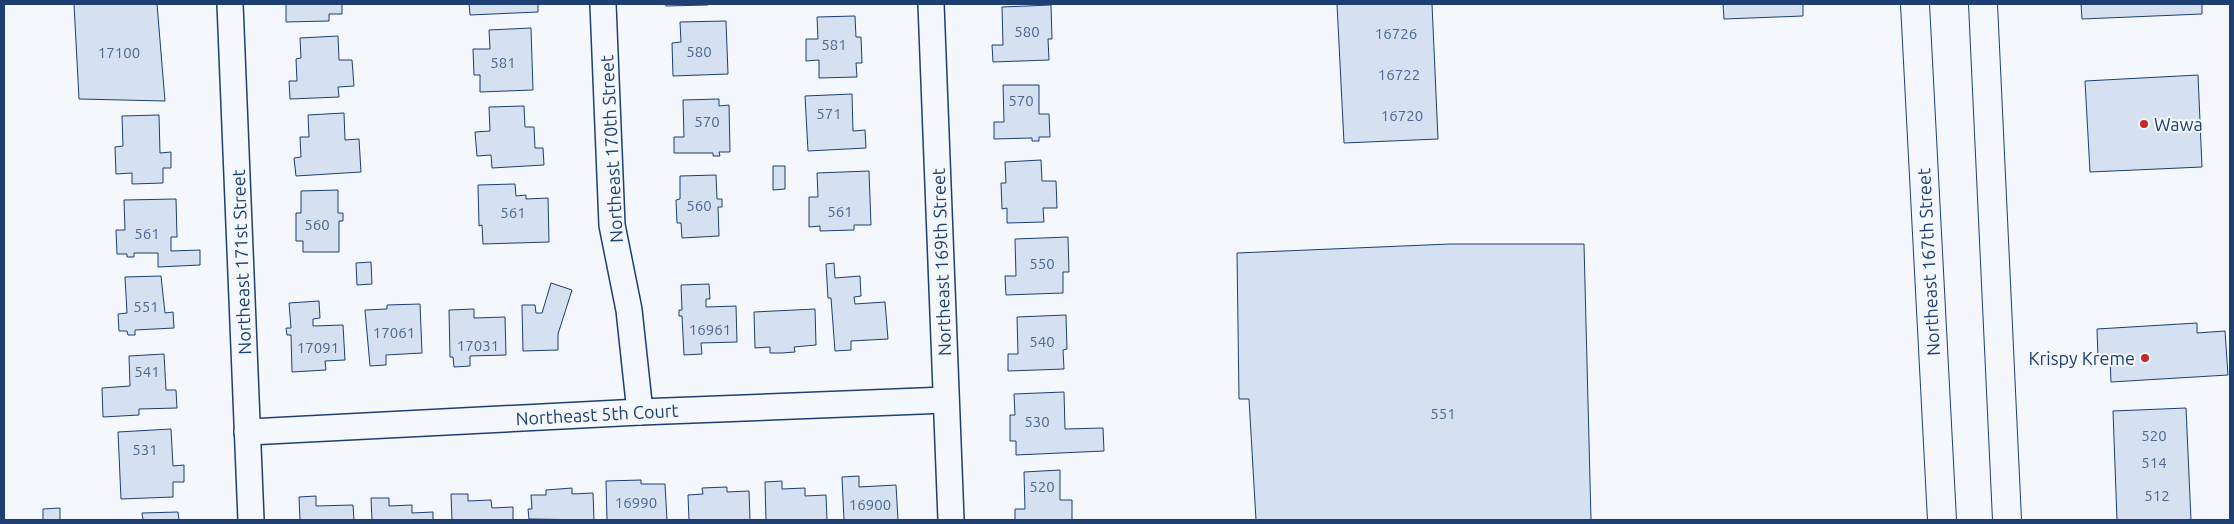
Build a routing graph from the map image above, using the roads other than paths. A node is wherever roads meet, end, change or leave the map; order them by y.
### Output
1 (230, 4) edge
2 (603, 4) edge
3 (931, 4) edge
4 (1915, 4) edge
5 (1983, 4) edge
6 (946, 400) junction
7 (640, 412) junction
8 (247, 432) junction
9 (251, 520) edge
10 (951, 520) edge
11 (1942, 520) edge
12 (2007, 520) edge

1 - 8 street, Northeast 171st Street
2 - 7 street, Northeast 170th Street
3 - 6 street, Northeast 169th Street
4 - 11 main road, Northeast 167th Street
5 - 12 main road
6 - 7 street, Northeast 5th Court
6 - 10 street, Northeast 169th Street
7 - 8 street, Northeast 5th Court
8 - 9 street, Northeast 171st Street

